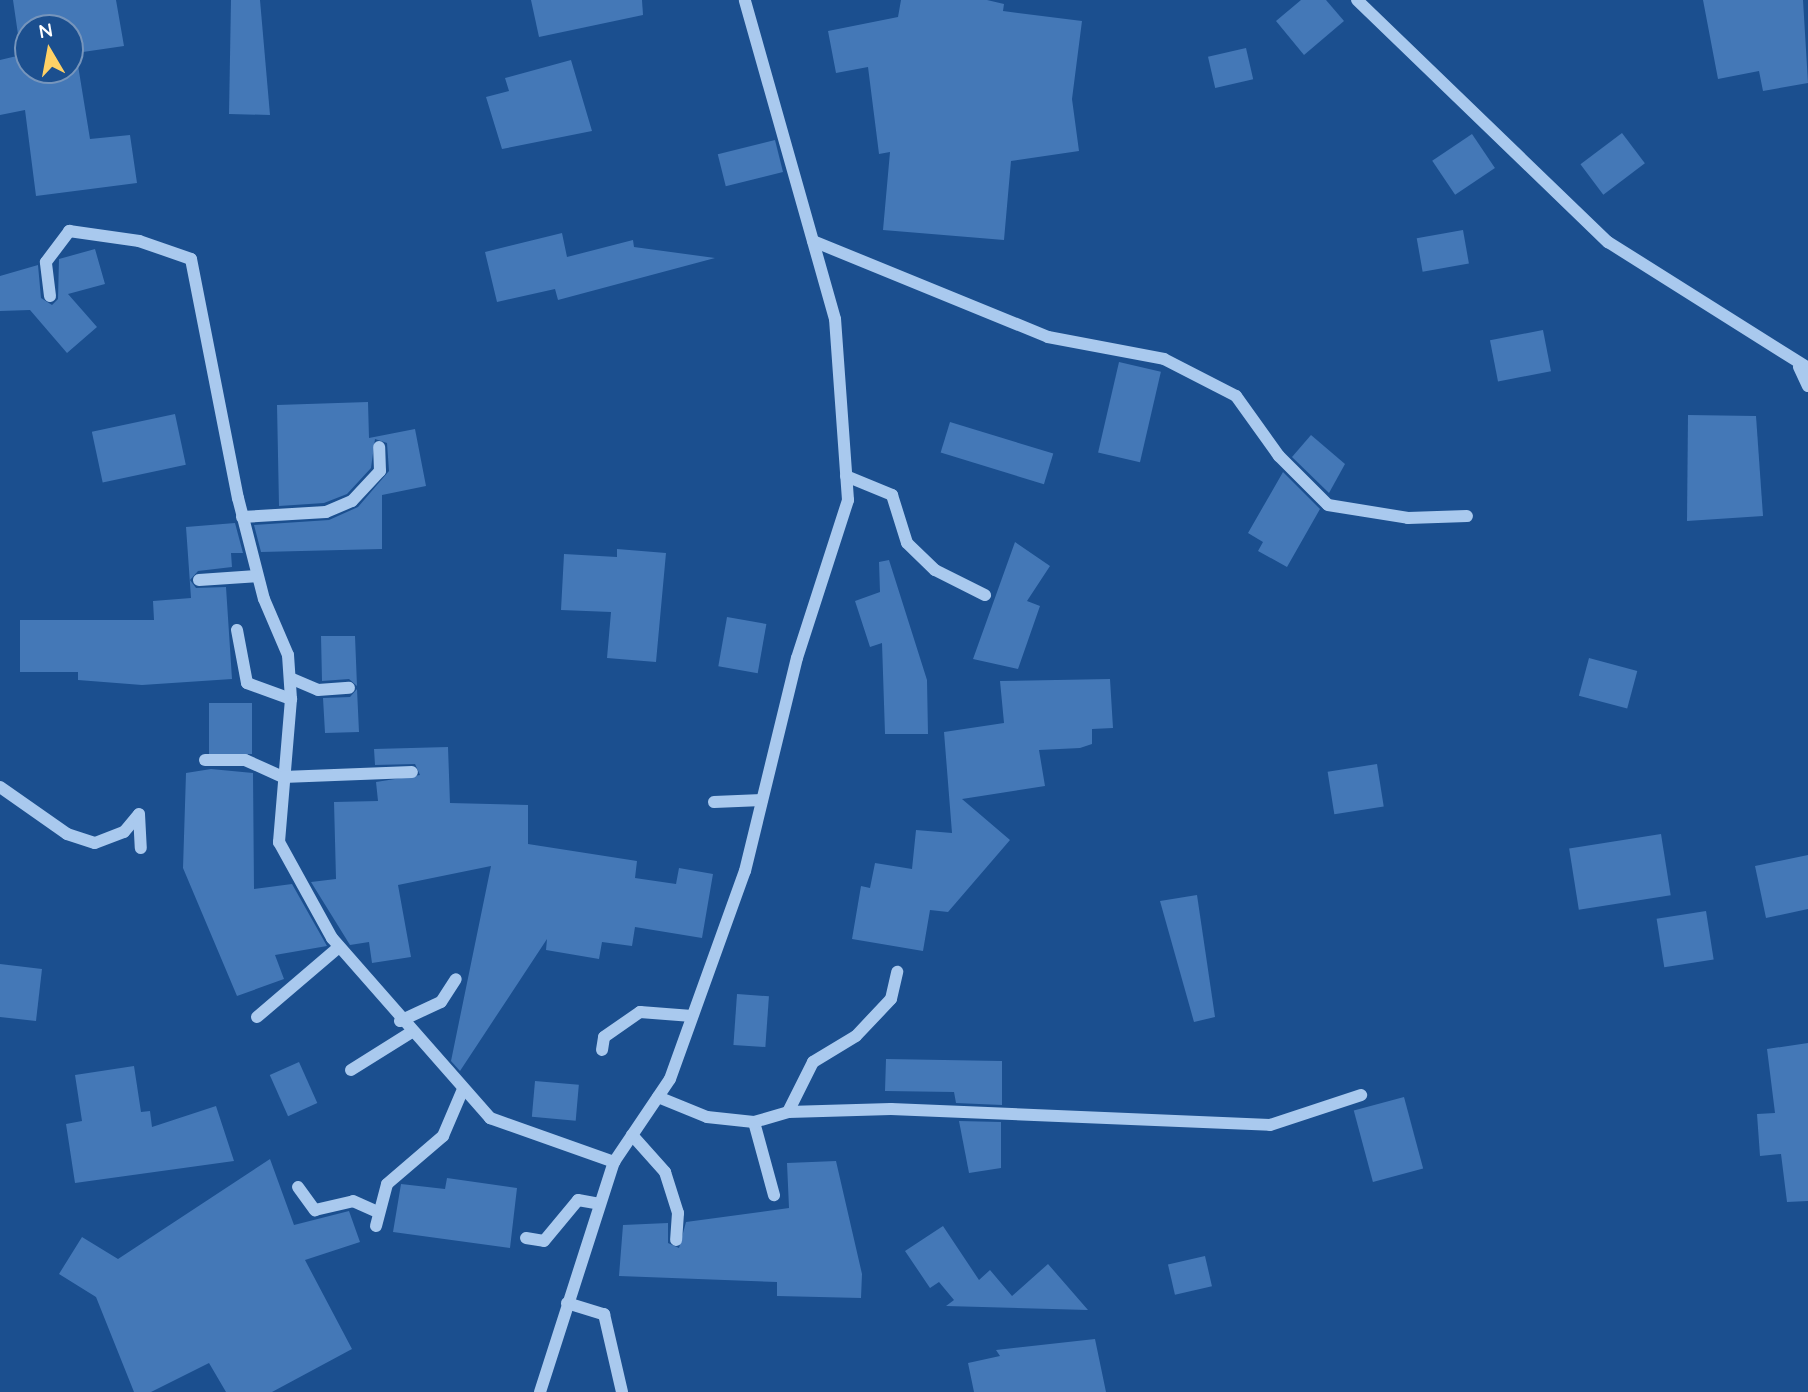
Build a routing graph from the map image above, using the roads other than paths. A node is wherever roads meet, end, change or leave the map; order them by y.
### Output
1 (745, 0) edge
2 (1357, 0) edge
3 (813, 241) junction
4 (50, 296) dead end
5 (1804, 367) edge
6 (1808, 386) edge
7 (379, 447) dead end
8 (846, 475) junction
9 (1468, 516) dead end
10 (242, 517) junction
11 (257, 576) junction
12 (200, 580) dead end
13 (985, 595) dead end
14 (237, 630) dead end
15 (290, 678) junction
16 (349, 688) dead end
17 (291, 699) junction
18 (205, 760) dead end
19 (412, 772) dead end
20 (284, 776) junction
21 (0, 787) edge
22 (762, 800) junction
23 (714, 802) dead end
24 (141, 848) dead end
25 (339, 947) junction
26 (897, 972) dead end
27 (456, 979) dead end
28 (692, 1016) junction
29 (257, 1017) dead end
30 (400, 1021) junction
31 (410, 1032) junction
32 (602, 1050) dead end
33 (351, 1070) dead end
34 (463, 1089) junction
35 (1361, 1095) dead end
36 (658, 1097) junction
37 (788, 1112) junction
38 (754, 1122) junction
39 (632, 1135) junction
40 (614, 1161) junction
41 (298, 1187) dead end
42 (774, 1195) dead end
43 (600, 1204) junction
44 (526, 1238) dead end
45 (676, 1240) dead end
46 (567, 1303) junction
47 (540, 1392) edge
48 (622, 1392) edge

1 - 3 street
2 - 5 street
3 - 8 street
3 - 9 street
4 - 10 street
5 - 6 street
7 - 10 street
8 - 13 street
8 - 22 street
10 - 11 street
11 - 12 street
11 - 15 street
14 - 17 street
15 - 16 street
15 - 17 street
17 - 20 street
18 - 20 street
19 - 20 street
20 - 25 street
21 - 24 street
22 - 23 street
22 - 28 street
25 - 29 street
25 - 30 street
26 - 37 street
27 - 30 street
28 - 32 street
28 - 36 street
30 - 31 street
31 - 33 street
31 - 34 street
34 - 40 street
34 - 41 street
35 - 37 street
36 - 38 street
36 - 39 street
37 - 38 street
38 - 42 street
39 - 40 street
39 - 45 street
40 - 43 street
43 - 44 street
43 - 46 street
46 - 47 street
46 - 48 street

